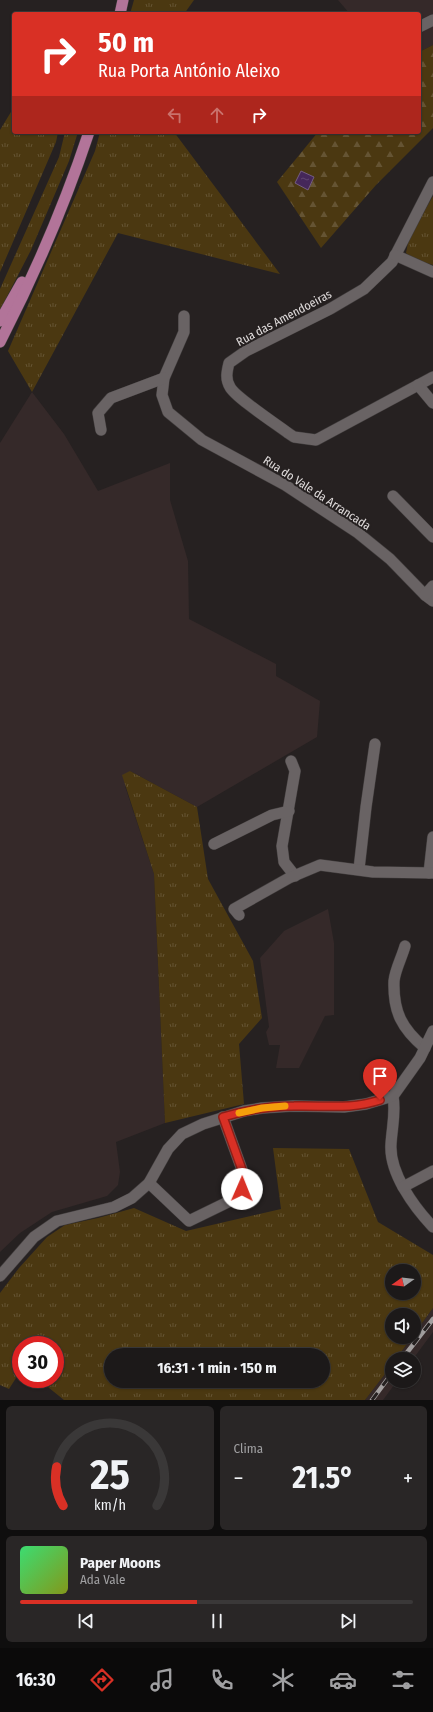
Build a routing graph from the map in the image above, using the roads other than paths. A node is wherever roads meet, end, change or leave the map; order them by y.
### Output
1 (123, 0) edge
2 (120, 12) edge
3 (433, 20) edge
4 (421, 26) edge
5 (88, 134) edge
6 (433, 182) edge
7 (395, 255) junction
8 (36, 265) junction
9 (433, 272) edge
10 (184, 316) dead end
11 (0, 321) edge
12 (0, 330) edge
13 (0, 342) edge
14 (0, 350) edge
15 (433, 377) edge
16 (164, 378) junction
17 (418, 385) junction
18 (433, 403) edge
19 (101, 430) dead end
20 (393, 496) dead end
21 (433, 537) edge
22 (433, 586) edge
23 (429, 598) edge
24 (375, 744) dead end
25 (291, 761) dead end
26 (289, 811) junction
27 (433, 837) edge
28 (214, 844) dead end
29 (359, 869) junction
30 (431, 873) edge
31 (295, 876) junction
32 (239, 915) dead end
33 (406, 946) dead end
34 (433, 1031) edge
35 (425, 1048) junction
36 (393, 1096) junction
37 (223, 1117) junction
38 (433, 1171) edge
39 (149, 1183) junction
40 (403, 1187) junction
41 (433, 1227) edge
42 (0, 1276) edge

1 - 2 main road
3 - 4 street
5 - 8 main road
6 - 7 street, Rua das Amendoeiras
7 - 9 street
7 - 17 street, Rua das Amendoeiras
8 - 11 main road
8 - 12 main road
8 - 13 main road
8 - 14 main road
10 - 16 street, Rua do Vale da Arrancada
15 - 17 street, Rua das Amendoeiras
16 - 19 street
16 - 23 street, Rua do Vale da Arrancada
17 - 18 street
20 - 21 street
22 - 23 street
24 - 29 street
25 - 26 street
26 - 28 street
26 - 31 street
27 - 30 street
29 - 30 street
29 - 31 street
31 - 32 street
33 - 35 street
34 - 35 street
35 - 36 street
36 - 37 street
36 - 40 street
37 - 39 street
37 - 39 street
38 - 40 street
39 - 42 street
40 - 41 street

